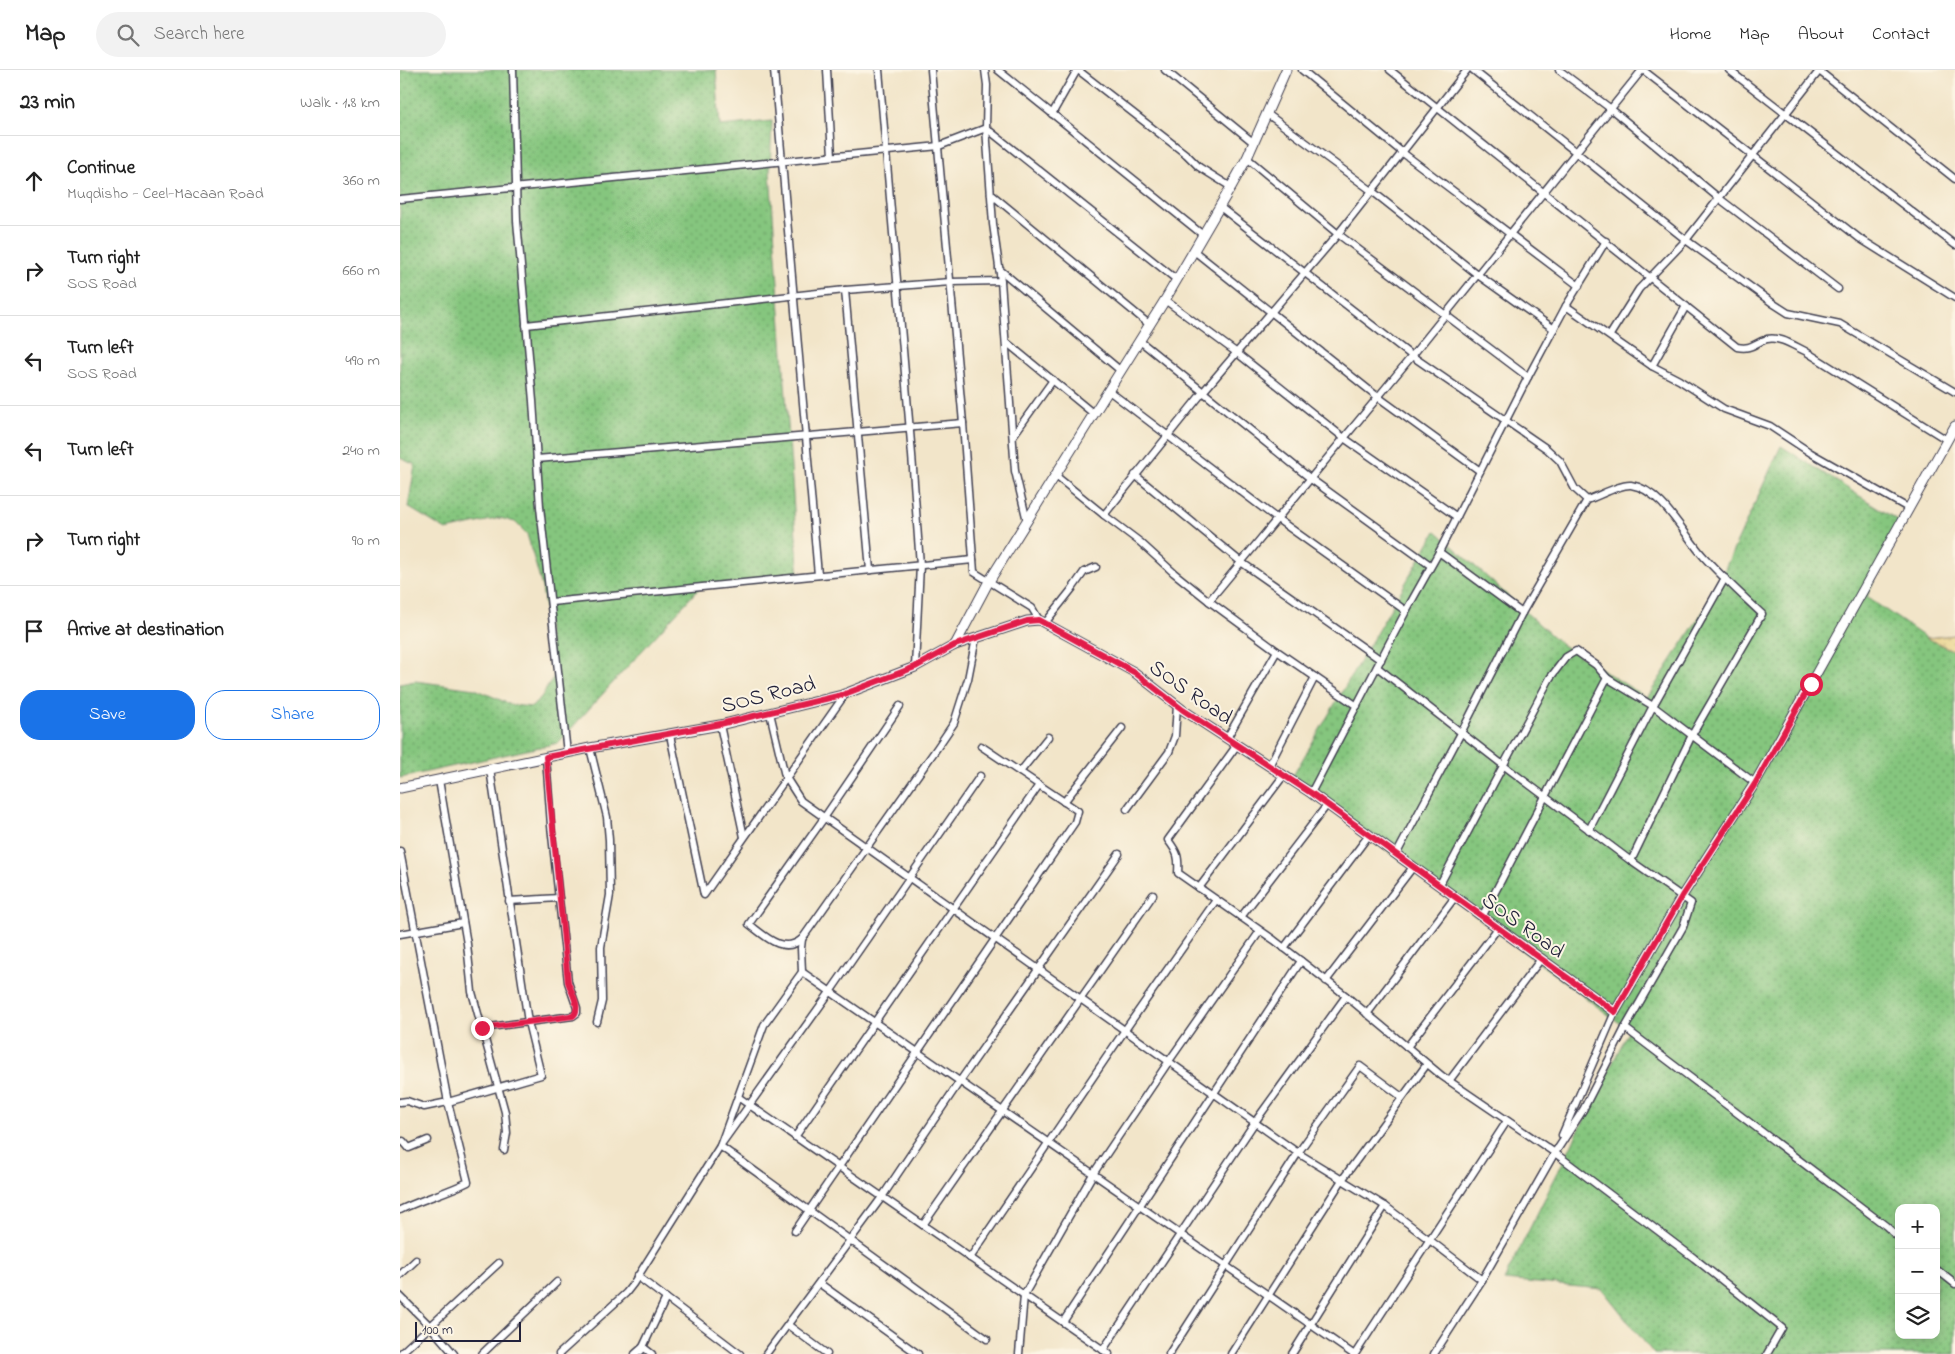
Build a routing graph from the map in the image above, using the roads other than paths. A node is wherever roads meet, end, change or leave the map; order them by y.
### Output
1 (513, 70) edge
2 (774, 70) edge
3 (827, 70) edge
4 (878, 70) edge
5 (931, 70) edge
6 (985, 70) edge
7 (998, 70) edge
8 (1077, 70) edge
9 (1165, 70) edge
10 (1286, 70) edge
11 (1302, 70) edge
12 (1390, 70) edge
13 (1467, 70) edge
14 (1473, 70) edge
15 (1559, 70) edge
16 (1642, 70) edge
17 (1729, 70) edge
18 (1819, 70) edge
19 (1437, 109) junction
20 (1611, 109) junction
21 (1266, 113) junction
22 (1052, 114) junction
23 (1785, 114) junction
24 (986, 128) junction
25 (1254, 143) junction
26 (938, 146) junction
27 (886, 151) junction
28 (1403, 152) junction
29 (1576, 152) junction
30 (832, 156) junction
31 (1752, 156) junction
32 (1247, 158) junction
33 (783, 161) junction
34 (1955, 180) edge
35 (1231, 187) junction
36 (516, 188) junction
37 (1372, 191) junction
38 (1544, 192) junction
39 (991, 194) junction
40 (400, 199) edge
41 (1720, 199) junction
42 (1220, 207) junction
43 (1338, 234) junction
44 (1511, 234) junction
45 (1203, 235) junction
46 (1686, 240) junction
47 (1606, 241) junction
48 (1955, 245) edge
49 (1194, 251) junction
50 (999, 269) junction
51 (1304, 272) junction
52 (1478, 275) junction
53 (1651, 278) junction
54 (1177, 280) junction
55 (1000, 281) junction
56 (951, 282) junction
57 (896, 286) junction
58 (1579, 286) junction
59 (1838, 289) dead end
60 (845, 290) junction
61 (794, 296) junction
62 (1955, 298) edge
63 (1165, 300) junction
64 (1566, 306) junction
65 (1686, 306) junction
66 (1271, 313) junction
67 (1445, 316) junction
68 (526, 325) junction
69 (1150, 325) junction
70 (1554, 329) junction
71 (1610, 335) junction
72 (1140, 341) junction
73 (1006, 342) junction
74 (1237, 353) junction
75 (1412, 356) junction
76 (1652, 366) junction
77 (1121, 371) junction
78 (1528, 376) junction
79 (1053, 380) junction
80 (1109, 391) junction
81 (1203, 392) junction
82 (1955, 392) edge
83 (1378, 397) junction
84 (1094, 414) junction
85 (1505, 420) junction
86 (963, 423) junction
87 (1955, 426) edge
88 (910, 428) junction
89 (858, 432) junction
90 (806, 436) junction
91 (1013, 436) junction
92 (1168, 436) junction
93 (1344, 438) junction
94 (1947, 440) junction
95 (537, 459) junction
96 (1480, 471) junction
97 (1136, 475) junction
98 (1056, 476) junction
99 (1311, 479) junction
100 (1588, 500) junction
101 (1908, 508) junction
102 (1104, 515) junction
103 (1456, 517) junction
104 (1276, 518) junction
105 (1027, 521) junction
106 (1439, 552) junction
107 (973, 560) junction
108 (1241, 562) junction
109 (920, 565) junction
110 (1430, 566) junction
111 (1096, 567) dead end
112 (870, 570) junction
113 (818, 575) junction
114 (1725, 578) junction
115 (988, 583) junction
116 (1209, 601) junction
117 (551, 602) junction
118 (1406, 611) junction
119 (1522, 613) junction
120 (1042, 621) junction
121 (976, 638) junction
122 (955, 645) junction
123 (1276, 651) junction
124 (1381, 660) junction
125 (915, 667) junction
126 (1377, 667) junction
127 (1315, 677) junction
128 (1606, 678) junction
129 (846, 693) junction
130 (1177, 705) junction
131 (900, 706) dead end
132 (1357, 706) junction
133 (1653, 706) junction
134 (770, 713) junction
135 (720, 724) junction
136 (1122, 728) dead end
137 (1462, 733) junction
138 (670, 735) junction
139 (1692, 735) junction
140 (1048, 737) dead end
141 (1227, 738) junction
142 (1237, 745) junction
143 (981, 746) dead end
144 (590, 748) junction
145 (567, 753) junction
146 (546, 757) junction
147 (1502, 765) junction
148 (1269, 766) junction
149 (490, 769) junction
150 (1020, 772) junction
151 (1284, 775) junction
152 (980, 776) dead end
153 (786, 778) junction
154 (439, 780) junction
155 (1755, 784) junction
156 (1039, 785) junction
157 (400, 788) edge
158 (1311, 793) junction
159 (1545, 796) junction
160 (1064, 802) junction
161 (1327, 805) junction
162 (1127, 809) dead end
163 (824, 818) junction
164 (1588, 830) junction
165 (1368, 834) junction
166 (744, 837) junction
167 (867, 848) junction
168 (400, 851) edge
169 (1119, 854) dead end
170 (1396, 855) junction
171 (1630, 861) junction
172 (1413, 867) junction
173 (909, 878) junction
174 (1439, 886) junction
175 (1199, 888) junction
176 (1153, 895) dead end
177 (1682, 896) junction
178 (1455, 897) junction
179 (559, 898) junction
180 (1216, 900) junction
181 (510, 901) junction
182 (953, 909) junction
183 (1241, 917) junction
184 (1482, 917) junction
185 (463, 923) junction
186 (1498, 928) junction
187 (1260, 930) junction
188 (415, 932) junction
189 (400, 934) edge
190 (802, 939) junction
191 (995, 939) junction
192 (1284, 948) junction
193 (1541, 959) junction
194 (1301, 961) junction
195 (1038, 969) junction
196 (802, 972) junction
197 (1326, 981) junction
198 (830, 992) junction
199 (1346, 996) junction
200 (1615, 1012) junction
201 (1367, 1014) junction
202 (528, 1022) junction
203 (597, 1022) dead end
204 (874, 1022) junction
205 (482, 1028) junction
206 (1625, 1028) junction
207 (1125, 1030) junction
208 (1407, 1047) junction
209 (917, 1052) junction
210 (1168, 1061) junction
211 (1427, 1064) junction
212 (960, 1081) junction
213 (1449, 1081) junction
214 (498, 1088) junction
215 (1213, 1093) junction
216 (738, 1097) junction
217 (1402, 1097) junction
218 (400, 1102) edge
219 (448, 1102) junction
220 (750, 1106) junction
221 (1507, 1121) junction
222 (1255, 1122) junction
223 (795, 1137) junction
224 (428, 1140) dead end
225 (400, 1142) edge
226 (1048, 1143) junction
227 (720, 1146) junction
228 (504, 1150) dead end
229 (1298, 1153) junction
230 (1555, 1153) junction
231 (839, 1167) junction
232 (1093, 1174) junction
233 (1342, 1180) junction
234 (882, 1197) junction
235 (1140, 1206) junction
236 (1385, 1206) junction
237 (400, 1210) edge
238 (810, 1210) junction
239 (923, 1225) junction
240 (795, 1231) dead end
241 (1895, 1234) edge
242 (1181, 1235) junction
243 (851, 1240) junction
244 (1430, 1240) junction
245 (970, 1258) junction
246 (416, 1260) dead end
247 (499, 1262) dead end
248 (1226, 1266) junction
249 (1940, 1272) edge
250 (400, 1276) edge
251 (637, 1276) junction
252 (1482, 1280) junction
253 (557, 1282) dead end
254 (819, 1283) junction
255 (1955, 1284) edge
256 (1024, 1295) junction
257 (1268, 1295) junction
258 (400, 1296) edge
259 (666, 1298) junction
260 (1063, 1322) junction
261 (1311, 1324) junction
262 (788, 1325) junction
263 (430, 1326) junction
264 (986, 1339) dead end
265 (643, 1347) junction
266 (1103, 1350) junction
267 (400, 1354) edge
268 (454, 1354) edge
269 (482, 1354) edge
270 (559, 1354) edge
271 (635, 1354) edge
272 (640, 1354) edge
273 (652, 1354) edge
274 (740, 1354) edge
275 (766, 1354) edge
276 (828, 1354) edge
277 (918, 1354) edge
278 (1019, 1354) edge
279 (1109, 1354) edge
280 (1169, 1354) edge
281 (1231, 1354) edge
282 (1292, 1354) edge
283 (1354, 1354) edge
284 (1434, 1354) edge
285 (1767, 1354) edge

1 - 36 street
2 - 33 street
3 - 30 street
4 - 27 street
5 - 26 street
6 - 24 street
7 - 22 street
8 - 22 street
8 - 35 street
9 - 25 street
10 - 21 street
11 - 28 street
12 - 19 street
13 - 19 street
14 - 29 street
15 - 20 street
16 - 20 street
16 - 31 street
17 - 23 street
18 - 23 street
18 - 34 street
19 - 28 street
19 - 38 street
20 - 29 street
20 - 41 street
21 - 25 street
21 - 37 street
22 - 45 street
23 - 31 street
23 - 48 street
24 - 26 street
24 - 39 street
24 - 54 street
25 - 32 street
26 - 27 street
26 - 56 street
27 - 30 street
27 - 57 street
28 - 37 street
28 - 44 street
29 - 38 street
29 - 46 street
30 - 33 street
31 - 41 street
31 - 62 street
32 - 35 street
32 - 43 street
33 - 36 street
33 - 61 street
35 - 42 street
36 - 40 street
36 - 68 street
37 - 43 street
37 - 52 street
38 - 44 street
38 - 47 street
39 - 50 street
39 - 69 street
41 - 46 street
41 - 59 street
42 - 45 street
42 - 51 street
43 - 51 street
43 - 67 street
44 - 52 street
44 - 58 street
45 - 49 street
46 - 53 street
46 - 82 street
47 - 53 street
47 - 58 street
49 - 54 street
49 - 66 street
50 - 55 street
50 - 77 street
51 - 66 street
51 - 75 street
52 - 67 street
52 - 70 street
53 - 65 street
53 - 71 street
54 - 63 street
55 - 56 street
55 - 73 street
56 - 57 street
56 - 86 street
57 - 60 street
57 - 88 street
58 - 64 street
60 - 61 street
60 - 89 street
61 - 68 street
61 - 90 street
63 - 69 street
63 - 74 street
64 - 70 street
64 - 71 street
65 - 76 street
65 - 94 street
66 - 74 street
66 - 83 street
67 - 75 street
67 - 78 street
68 - 95 street
69 - 72 street
70 - 78 street
71 - 76 street
72 - 77 street
72 - 81 street
73 - 79 street
73 - 91 street
74 - 81 street
74 - 93 street
75 - 83 street
75 - 85 street
76 - 101 street
77 - 80 street
78 - 85 street
79 - 84 street
79 - 91 street
80 - 84 street
80 - 92 street
81 - 92 street
81 - 99 street
83 - 93 street
83 - 96 street
84 - 98 street
85 - 96 street
85 - 100 street
86 - 88 street
86 - 107 street
87 - 94 street
88 - 89 street
88 - 109 street
89 - 90 street
89 - 112 street
90 - 95 street
90 - 113 street
91 - 105 street
92 - 97 street
92 - 104 street
93 - 99 street
93 - 103 street
94 - 101 street
95 - 117 street
96 - 103 street
97 - 102 street
97 - 108 street
98 - 102 street
98 - 105 street
99 - 104 street
99 - 110 street
100 - 114 street
100 - 119 street
101 - 155 street
102 - 116 street
103 - 106 street
104 - 108 street
104 - 118 street
105 - 115 street
106 - 110 street
106 - 119 street
107 - 109 street
107 - 115 street
108 - 116 street
108 - 124 street
109 - 112 street
109 - 125 street
110 - 118 street
111 - 120 street
112 - 113 street
113 - 117 street
114 - 133 street
114 - 139 street
115 - 120 street
115 - 122 street
116 - 123 street
117 - 145 street
118 - 124 street
119 - 137 street
120 - 121 street, SOS Road
120 - 130 street, SOS Road
121 - 122 street, SOS Road
121 - 167 street
122 - 125 street, SOS Road
123 - 127 street
123 - 141 street
124 - 126 street
125 - 129 street, SOS Road
126 - 132 street
126 - 137 street
127 - 132 street
127 - 148 street
128 - 133 street
128 - 147 street
128 - 159 street
129 - 134 street, SOS Road
129 - 153 street
130 - 141 street, SOS Road
130 - 162 street
131 - 163 street
132 - 158 street
133 - 139 street
133 - 164 street
134 - 135 street, SOS Road
134 - 153 street
135 - 138 street, SOS Road
135 - 166 street
136 - 160 street
137 - 147 street
137 - 170 street
138 - 144 street, SOS Road
138 - 166 street
139 - 155 street
139 - 171 street
140 - 150 street
141 - 142 street, SOS Road
142 - 148 street, SOS Road
142 - 175 street
143 - 150 street
144 - 145 street, SOS Road
144 - 203 street
145 - 146 street, SOS Road
146 - 149 street, SOS Road
146 - 179 street
147 - 159 street
147 - 174 street
148 - 151 street, SOS Road
149 - 154 street, SOS Road
149 - 181 street
150 - 156 street
151 - 158 street, SOS Road
151 - 175 street
152 - 173 street
153 - 163 street
153 - 166 street
154 - 157 street, SOS Road
154 - 185 street
155 - 177 street
156 - 160 street
156 - 182 street
158 - 161 street, SOS Road
159 - 164 street
159 - 184 street
160 - 191 street
161 - 165 street, SOS Road
161 - 183 street
163 - 167 street
163 - 190 street
164 - 171 street
165 - 170 street, SOS Road
165 - 192 street
167 - 173 street
167 - 190 street
168 - 188 street
169 - 195 street
170 - 172 street, SOS Road
171 - 177 street
172 - 174 street, SOS Road
172 - 197 street
173 - 182 street
173 - 198 street
174 - 178 street, SOS Road
175 - 180 street
176 - 239 street
177 - 200 street
177 - 206 street
178 - 184 street, SOS Road
178 - 201 street
179 - 181 street
179 - 202 street
180 - 183 street
180 - 207 street
181 - 202 street
182 - 191 street
182 - 204 street
183 - 187 street
184 - 186 street, SOS Road
185 - 188 street
185 - 205 street
186 - 193 street, SOS Road
186 - 208 street
187 - 192 street
187 - 210 street
188 - 189 street
188 - 219 street
190 - 196 street
191 - 195 street
191 - 209 street
192 - 194 street
193 - 200 street, SOS Road
193 - 213 street
194 - 197 street
194 - 215 street
195 - 207 street
195 - 212 street
196 - 198 street
196 - 216 street
197 - 199 street
198 - 204 street
198 - 220 street
199 - 201 street
199 - 222 street
200 - 230 street
201 - 208 street
202 - 205 street
202 - 214 street
204 - 209 street
204 - 223 street
205 - 214 street
206 - 230 street
206 - 241 street
207 - 210 street
207 - 226 street
208 - 211 street
209 - 212 street
209 - 231 street
210 - 215 street
210 - 232 street
211 - 213 street
211 - 217 street
212 - 226 street
212 - 234 street
213 - 221 street
214 - 219 street
214 - 228 street
215 - 222 street
215 - 235 street
216 - 220 street
216 - 227 street
217 - 229 street
217 - 233 street
218 - 219 street
219 - 237 street
220 - 223 street
220 - 227 street
221 - 230 street
221 - 244 street
222 - 229 street
222 - 242 street
223 - 231 street
224 - 225 street
226 - 232 street
226 - 245 street
227 - 238 street
227 - 251 street
229 - 233 street
229 - 248 street
230 - 252 street
230 - 285 street
231 - 234 street
231 - 238 street
232 - 235 street
232 - 256 street
233 - 236 street
233 - 257 street
234 - 239 street
234 - 243 street
235 - 242 street
235 - 260 street
236 - 244 street
236 - 261 street
238 - 240 street
238 - 243 street
239 - 245 street
242 - 248 street
242 - 266 street
243 - 254 street
243 - 264 street
244 - 252 street
244 - 283 street
245 - 256 street
246 - 250 street
247 - 263 street
248 - 257 street
248 - 280 street
249 - 255 street
251 - 259 street
251 - 270 street
252 - 284 street
253 - 269 street
254 - 262 street
254 - 277 street
256 - 260 street
256 - 278 street
257 - 261 street
257 - 281 street
258 - 263 street
259 - 265 street
259 - 274 street
260 - 266 street
261 - 282 street
261 - 283 street
262 - 275 street
262 - 276 street
263 - 267 street
263 - 268 street
265 - 271 street
265 - 272 street
265 - 273 street
266 - 279 street

